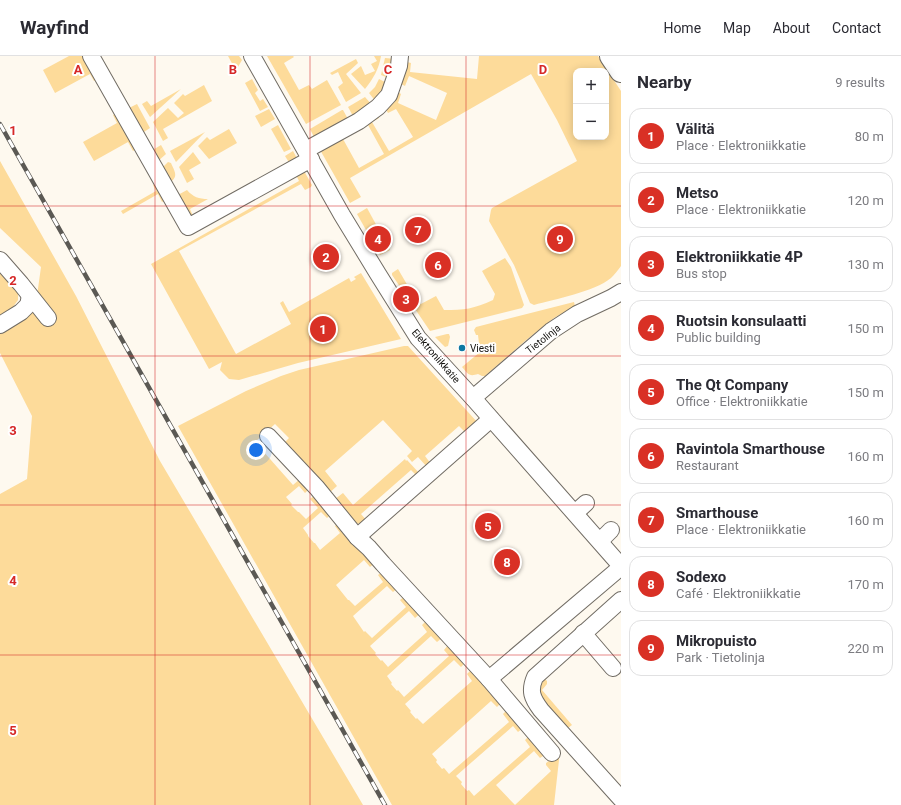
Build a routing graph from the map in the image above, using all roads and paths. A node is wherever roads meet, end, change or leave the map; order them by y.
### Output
1 (91, 56) edge
2 (252, 56) edge
3 (400, 56) edge
4 (611, 56) edge
5 (614, 56) edge
6 (621, 65) edge
7 (621, 71) edge
8 (308, 155) junction
9 (0, 260) edge
10 (621, 292) edge
11 (30, 296) junction
12 (48, 318) dead end
13 (0, 325) edge
14 (473, 398) junction
15 (491, 419) junction
16 (268, 436) dead end
17 (357, 536) junction
18 (621, 566) edge
19 (618, 608) edge
20 (583, 633) junction
21 (613, 668) dead end
22 (489, 679) junction
23 (552, 753) dead end
24 (621, 799) edge

1 - 8 street
2 - 8 street, Elektroniikkatie
3 - 8 street
4 - 7 highway
5 - 6 highway
8 - 14 street, Elektroniikkatie
9 - 11 street
10 - 14 street, Tietolinja
11 - 12 street
11 - 13 street
14 - 15 street, Elektroniikkatie
15 - 17 street
15 - 18 street, Elektroniikkatie
16 - 17 street
17 - 22 street
18 - 22 street
19 - 20 street
20 - 21 street
20 - 24 street
22 - 23 street

